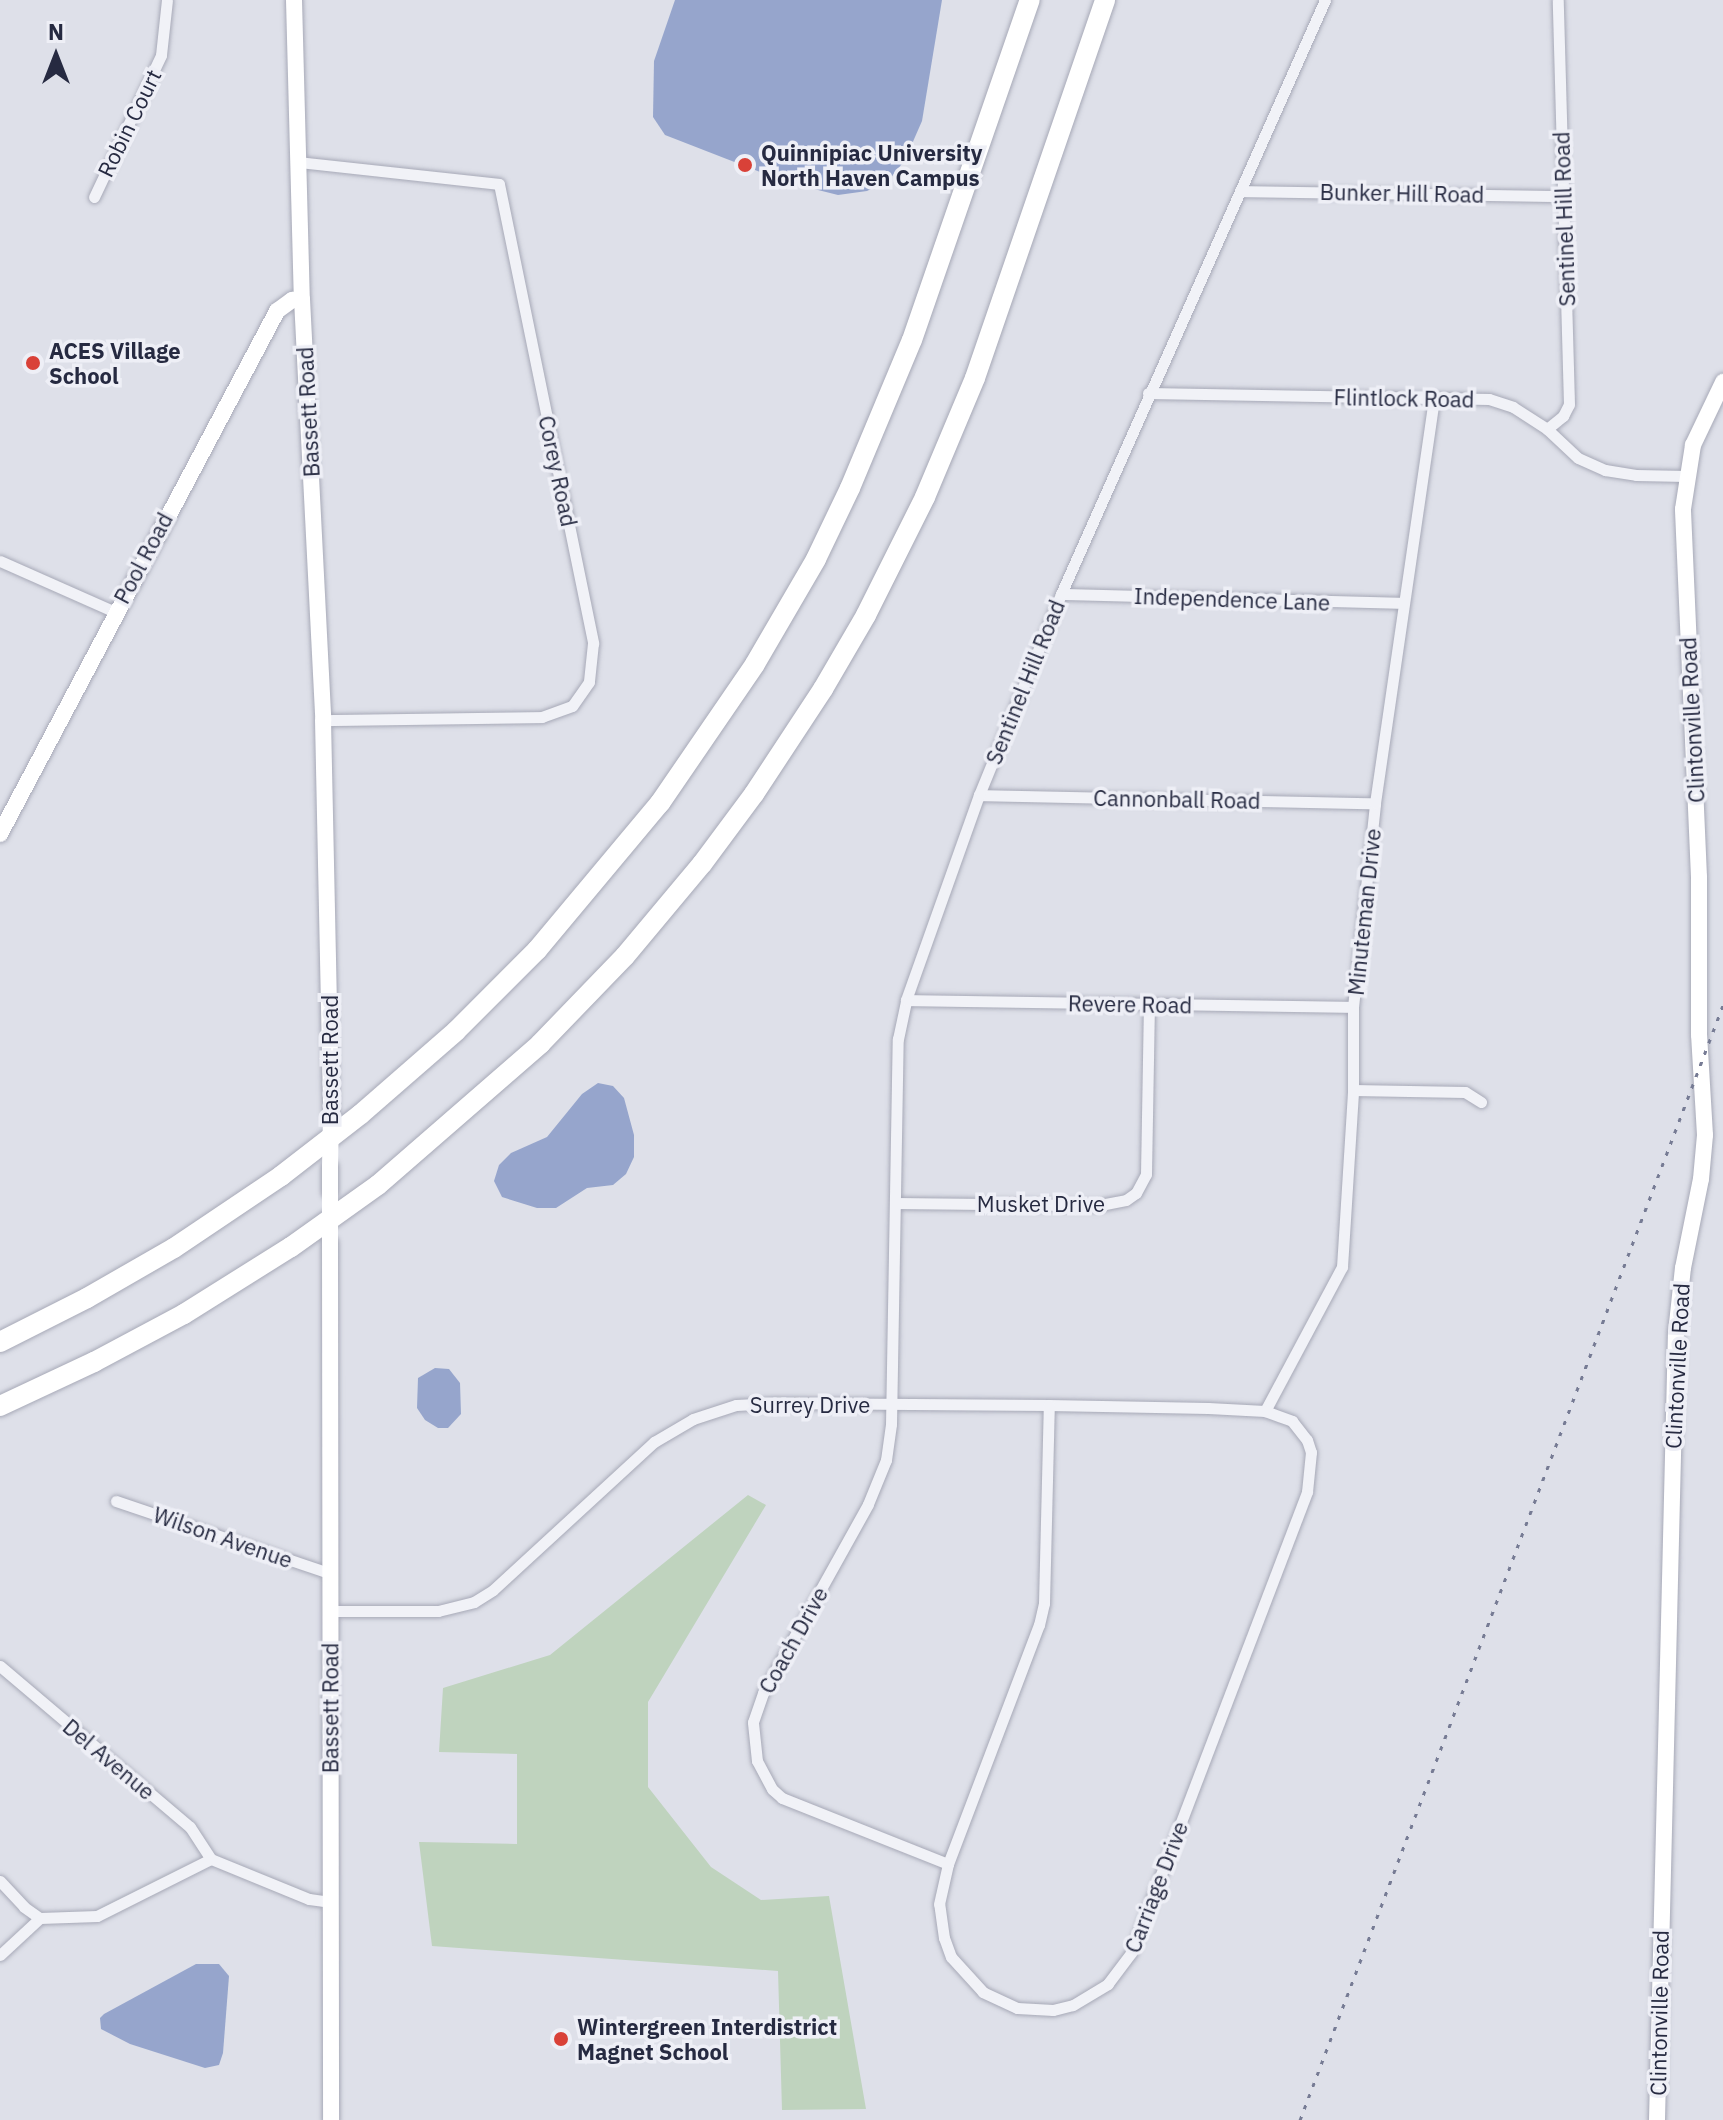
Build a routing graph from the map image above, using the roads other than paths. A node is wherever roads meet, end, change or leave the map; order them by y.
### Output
1 (167, 0) edge
2 (294, 0) edge
3 (1030, 0) edge
4 (1105, 0) edge
5 (1325, 0) edge
6 (1558, 0) edge
7 (298, 162) junction
8 (1240, 191) junction
9 (1563, 196) junction
10 (94, 197) dead end
11 (302, 299) junction
12 (1723, 382) edge
13 (1148, 393) junction
14 (1434, 398) junction
15 (1547, 429) junction
16 (1686, 476) junction
17 (0, 561) edge
18 (1061, 594) junction
19 (1402, 603) junction
20 (115, 612) junction
21 (323, 720) junction
22 (979, 795) junction
23 (1375, 803) junction
24 (0, 834) edge
25 (906, 1000) junction
26 (1149, 1005) junction
27 (1353, 1007) junction
28 (1353, 1090) junction
29 (1481, 1102) dead end
30 (895, 1203) junction
31 (0, 1342) edge
32 (891, 1404) junction
33 (1049, 1405) junction
34 (0, 1406) edge
35 (1265, 1411) junction
36 (116, 1501) dead end
37 (329, 1573) junction
38 (330, 1611) junction
39 (0, 1666) edge
40 (211, 1859) junction
41 (948, 1864) junction
42 (0, 1881) edge
43 (330, 1902) junction
44 (40, 1918) junction
45 (0, 1955) edge
46 (331, 2120) edge
47 (1657, 2120) edge

1 - 10 street, Robin Court
2 - 7 street, Bassett Road
3 - 31 highway
4 - 34 highway
5 - 8 street, Sentinel Hill Road
6 - 9 street, Sentinel Hill Road
7 - 11 street, Bassett Road
7 - 21 street, Corey Road
8 - 9 street, Bunker Hill Road
8 - 13 street, Sentinel Hill Road
9 - 15 street, Sentinel Hill Road
11 - 20 street, Pool Road
11 - 21 street, Bassett Road
12 - 16 street, Clintonville Road
13 - 14 street, Flintlock Road
13 - 18 street, Sentinel Hill Road
14 - 15 street, Flintlock Road
14 - 19 street, Minuteman Drive
15 - 16 street, Flintlock Road
16 - 47 street, Clintonville Road
17 - 20 street
18 - 19 street, Independence Lane
18 - 22 street, Sentinel Hill Road
19 - 23 street, Minuteman Drive
20 - 24 street, Pool Road
21 - 37 street, Bassett Road, bridge
22 - 23 street, Cannonball Road
22 - 25 street, Sentinel Hill Road
23 - 27 street, Minuteman Drive
25 - 26 street, Revere Road
25 - 30 street, Sentinel Hill Road
26 - 27 street, Revere Road
26 - 30 street, Musket Drive
27 - 28 street, Minuteman Drive
28 - 29 street
28 - 35 street, Minuteman Drive
30 - 32 street, Sentinel Hill Road
32 - 33 street, Surrey Drive
32 - 38 street, Surrey Drive
32 - 41 street, Coach Drive
33 - 35 street, Surrey Drive
33 - 41 street, Carriage Drive
35 - 41 street, Carriage Drive
36 - 37 street, Wilson Avenue
37 - 38 street, Bassett Road
38 - 43 street, Bassett Road
39 - 40 street, Del Avenue
40 - 43 street
40 - 44 street
42 - 44 street
43 - 46 street, Bassett Road
44 - 45 street

